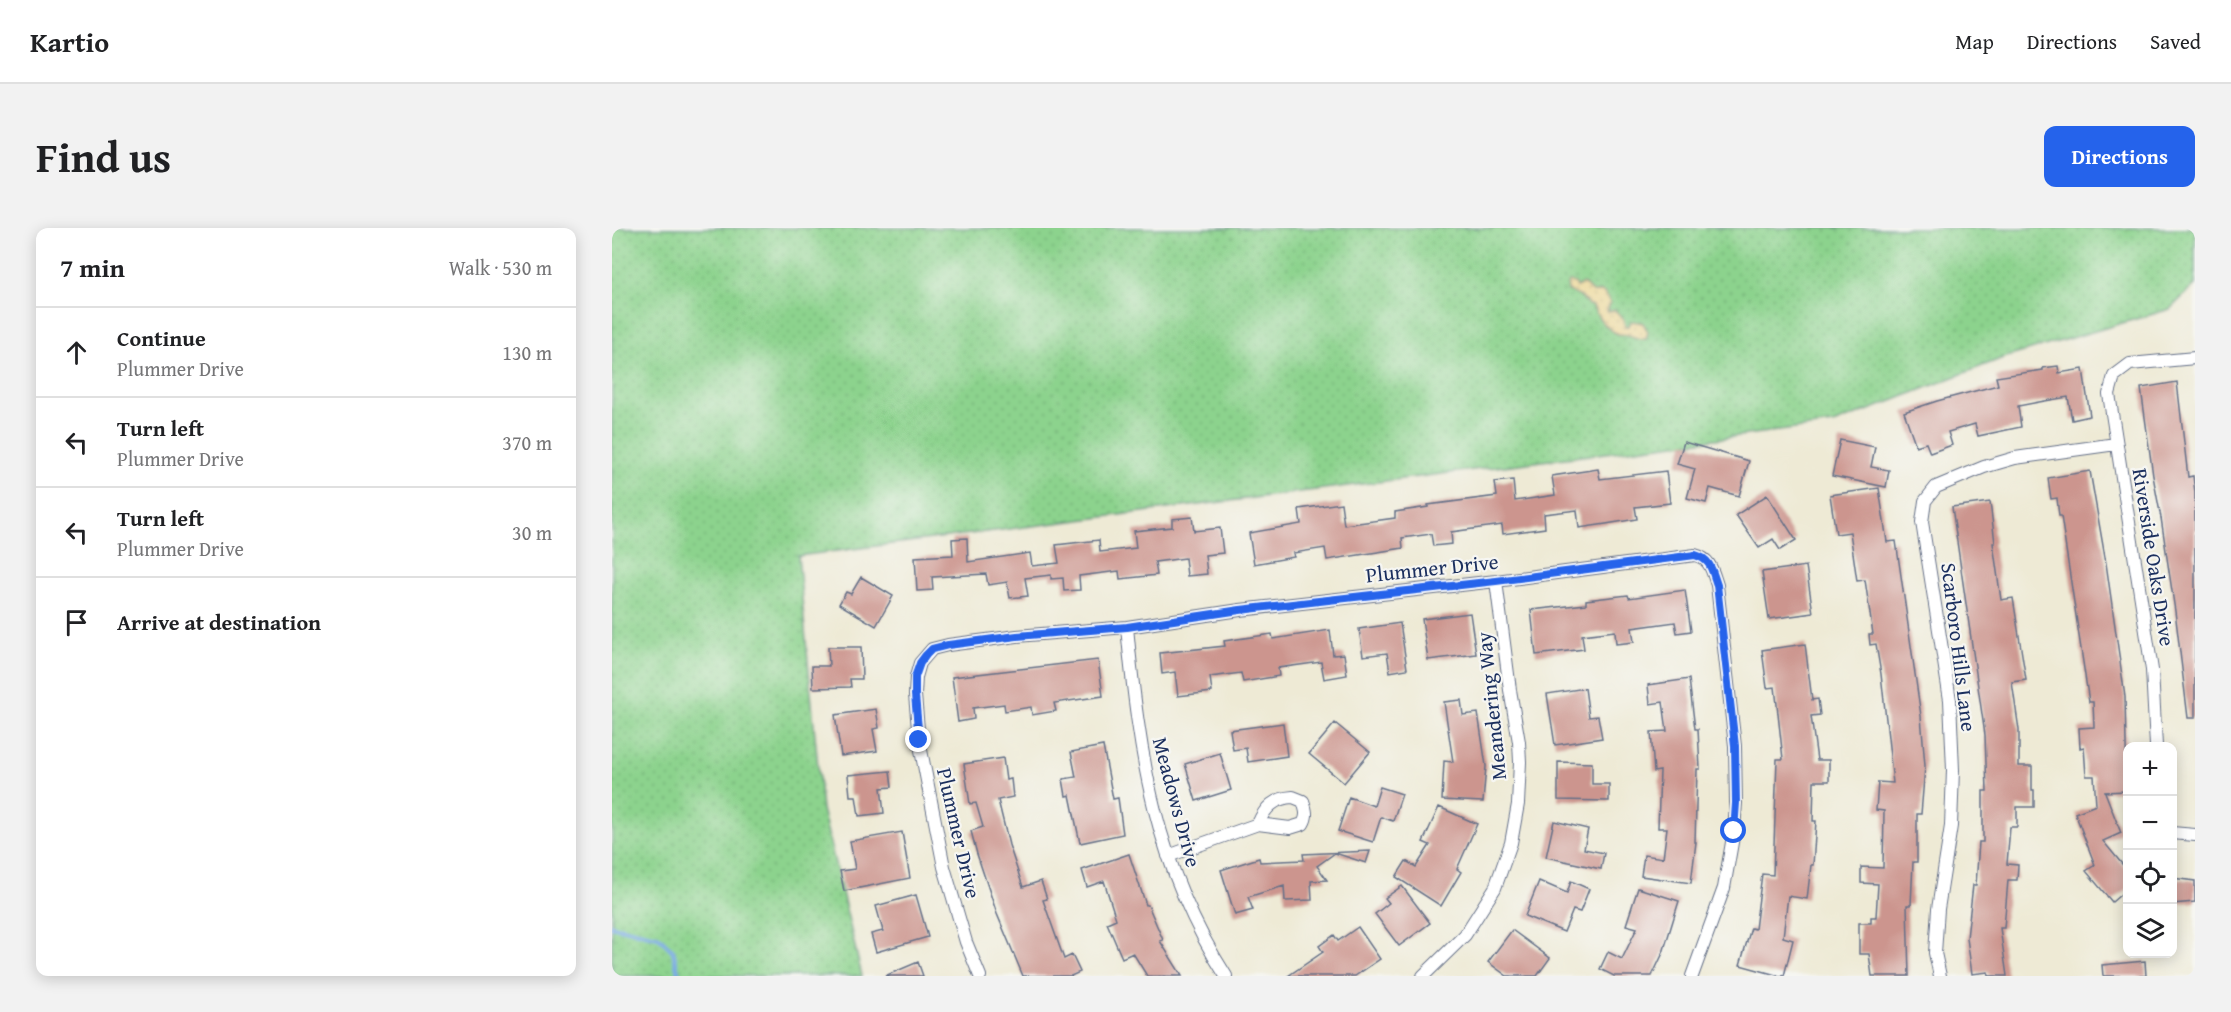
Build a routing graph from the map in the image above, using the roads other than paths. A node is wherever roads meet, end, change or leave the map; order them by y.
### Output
1 (2195, 358) edge
2 (2116, 444) junction
3 (1496, 581) junction
4 (1127, 627) junction
5 (2156, 742) edge
6 (1258, 824) dead end
7 (2177, 833) edge
8 (2195, 835) edge
9 (1168, 856) junction
10 (980, 976) edge
11 (1226, 976) edge
12 (1423, 976) edge
13 (1692, 976) edge
14 (1940, 976) edge

1 - 2 street, Riverside Oaks Drive
2 - 5 street, Riverside Oaks Drive
2 - 14 street, Scarboro Hills Lane
3 - 4 street, Plummer Drive
3 - 12 street, Meandering Way
3 - 13 street, Plummer Drive
4 - 9 street, Meadows Drive
4 - 10 street, Plummer Drive
6 - 9 street
7 - 8 street
9 - 11 street, Meadows Drive

